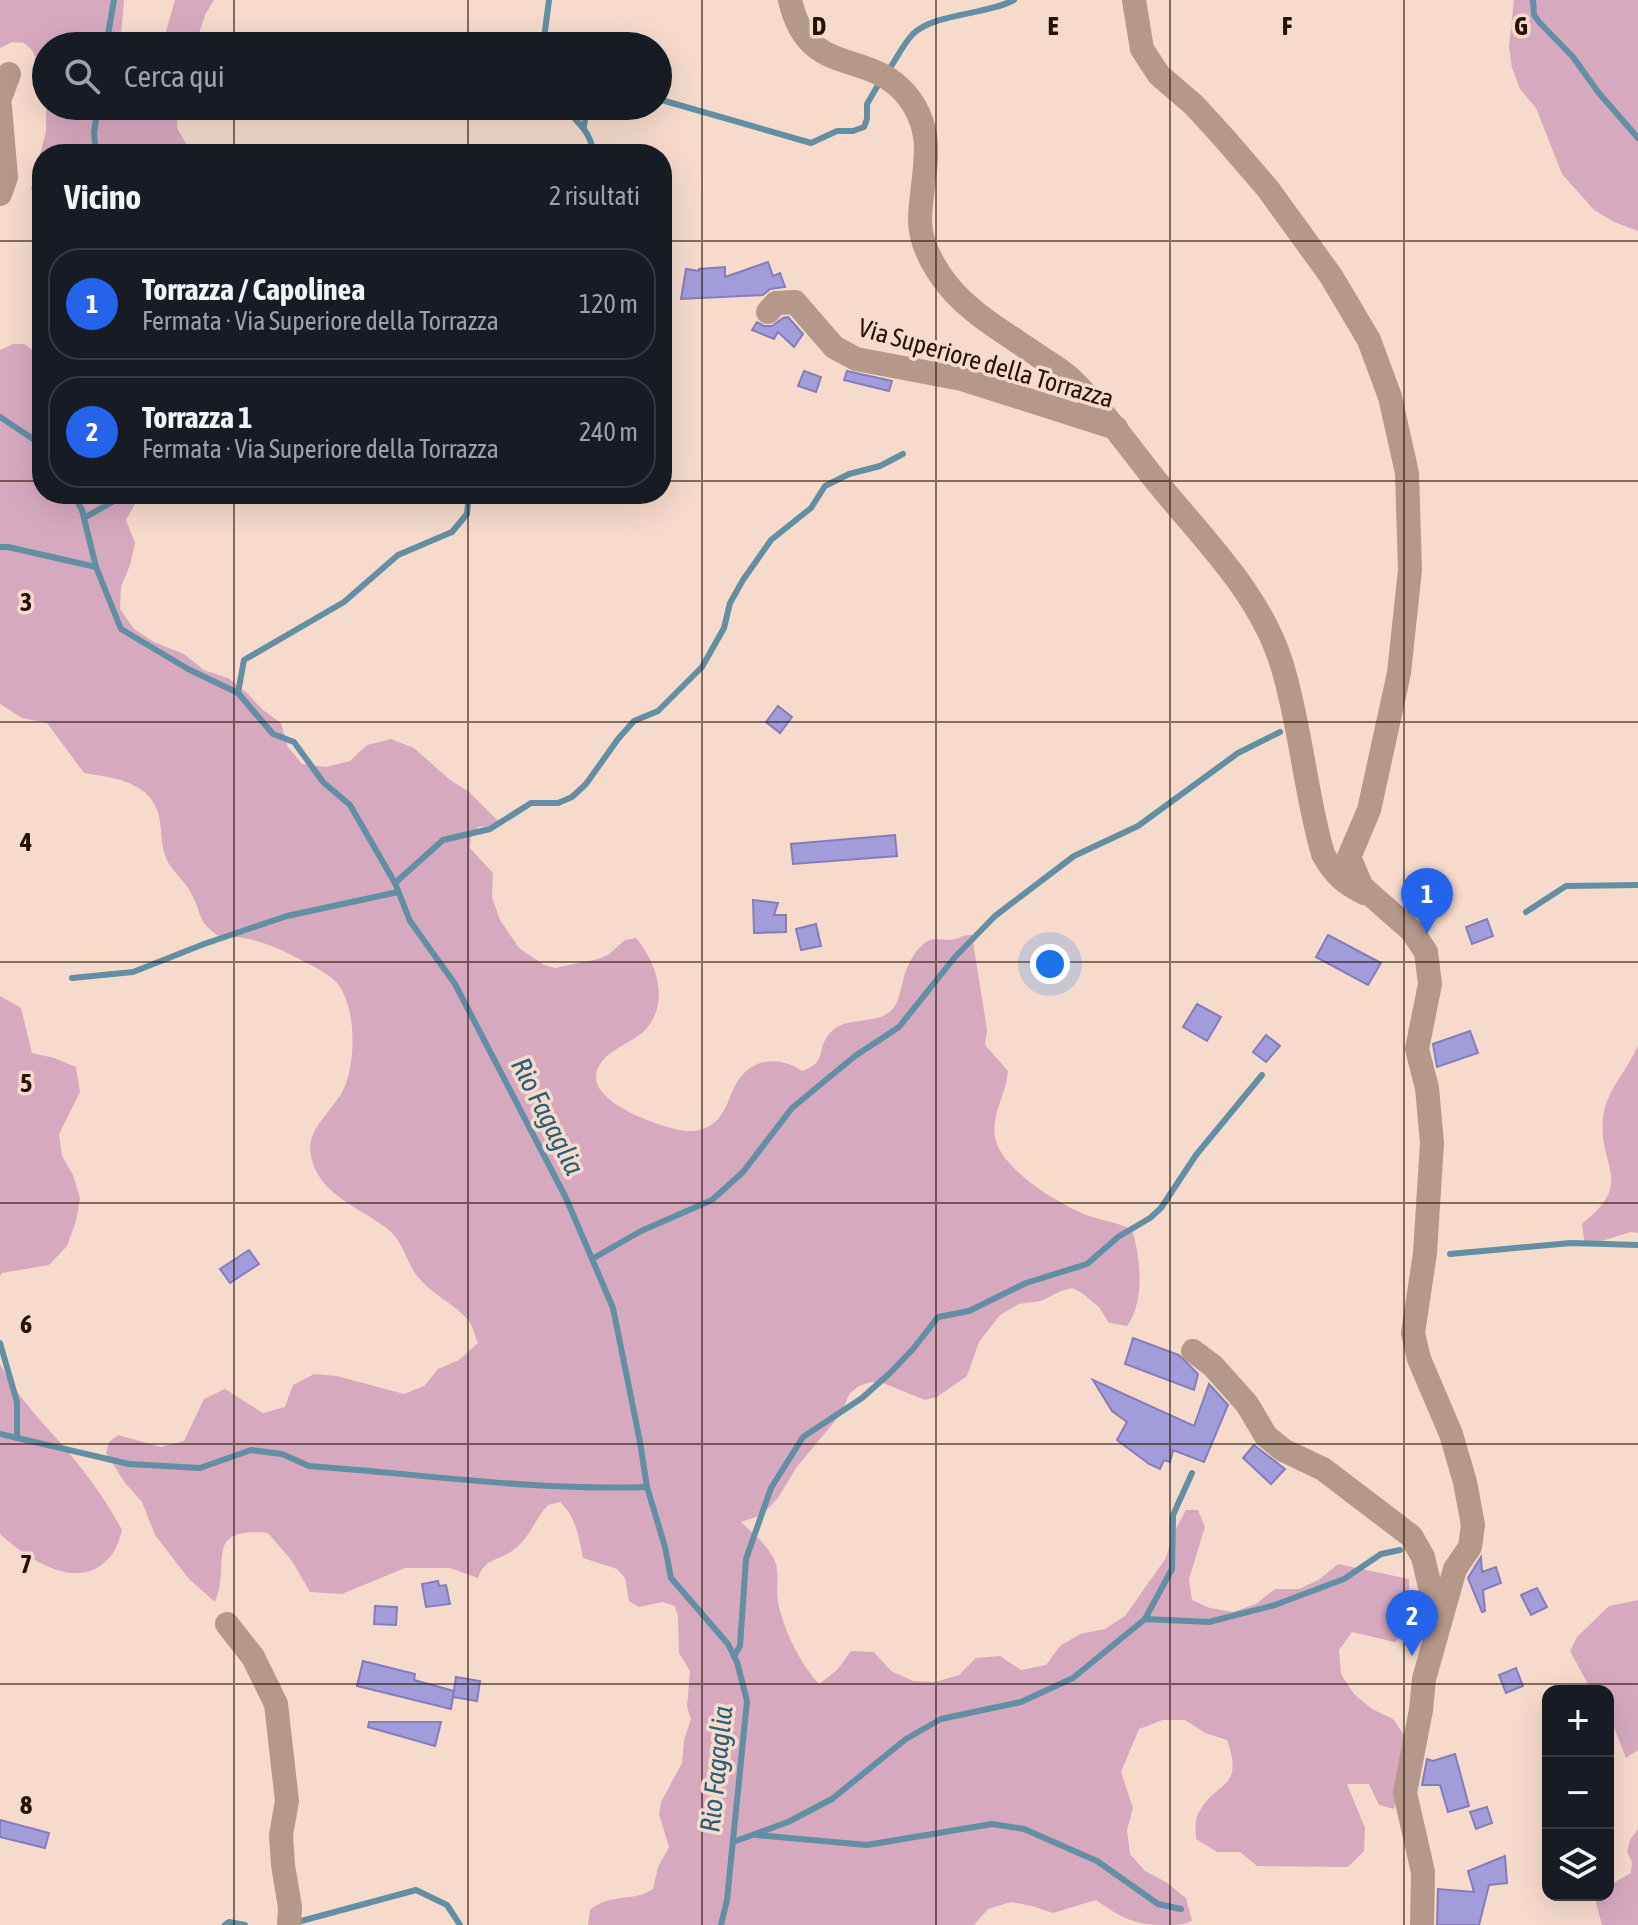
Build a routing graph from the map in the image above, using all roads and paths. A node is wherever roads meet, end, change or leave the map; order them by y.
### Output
1 (790, 0) edge
2 (1134, 0) edge
3 (9, 74) dead end
4 (0, 98) edge
5 (0, 107) edge
6 (0, 194) edge
7 (768, 312) dead end
8 (1118, 429) junction
9 (1373, 898) junction
10 (1193, 1351) dead end
11 (227, 1624) dead end
12 (1431, 1652) junction
13 (289, 1925) edge
14 (1422, 1925) edge

1 - 8 street, Via Superiore della Torrazza
2 - 9 street, Via Superiore della Torrazza
3 - 4 street
5 - 6 street
7 - 8 street, Via Superiore della Torrazza
8 - 9 street, Via Superiore della Torrazza
9 - 12 street, Via Superiore della Torrazza
10 - 12 street, Via Superiore della Torrazza
11 - 13 street
12 - 14 street, Via Superiore della Torrazza

